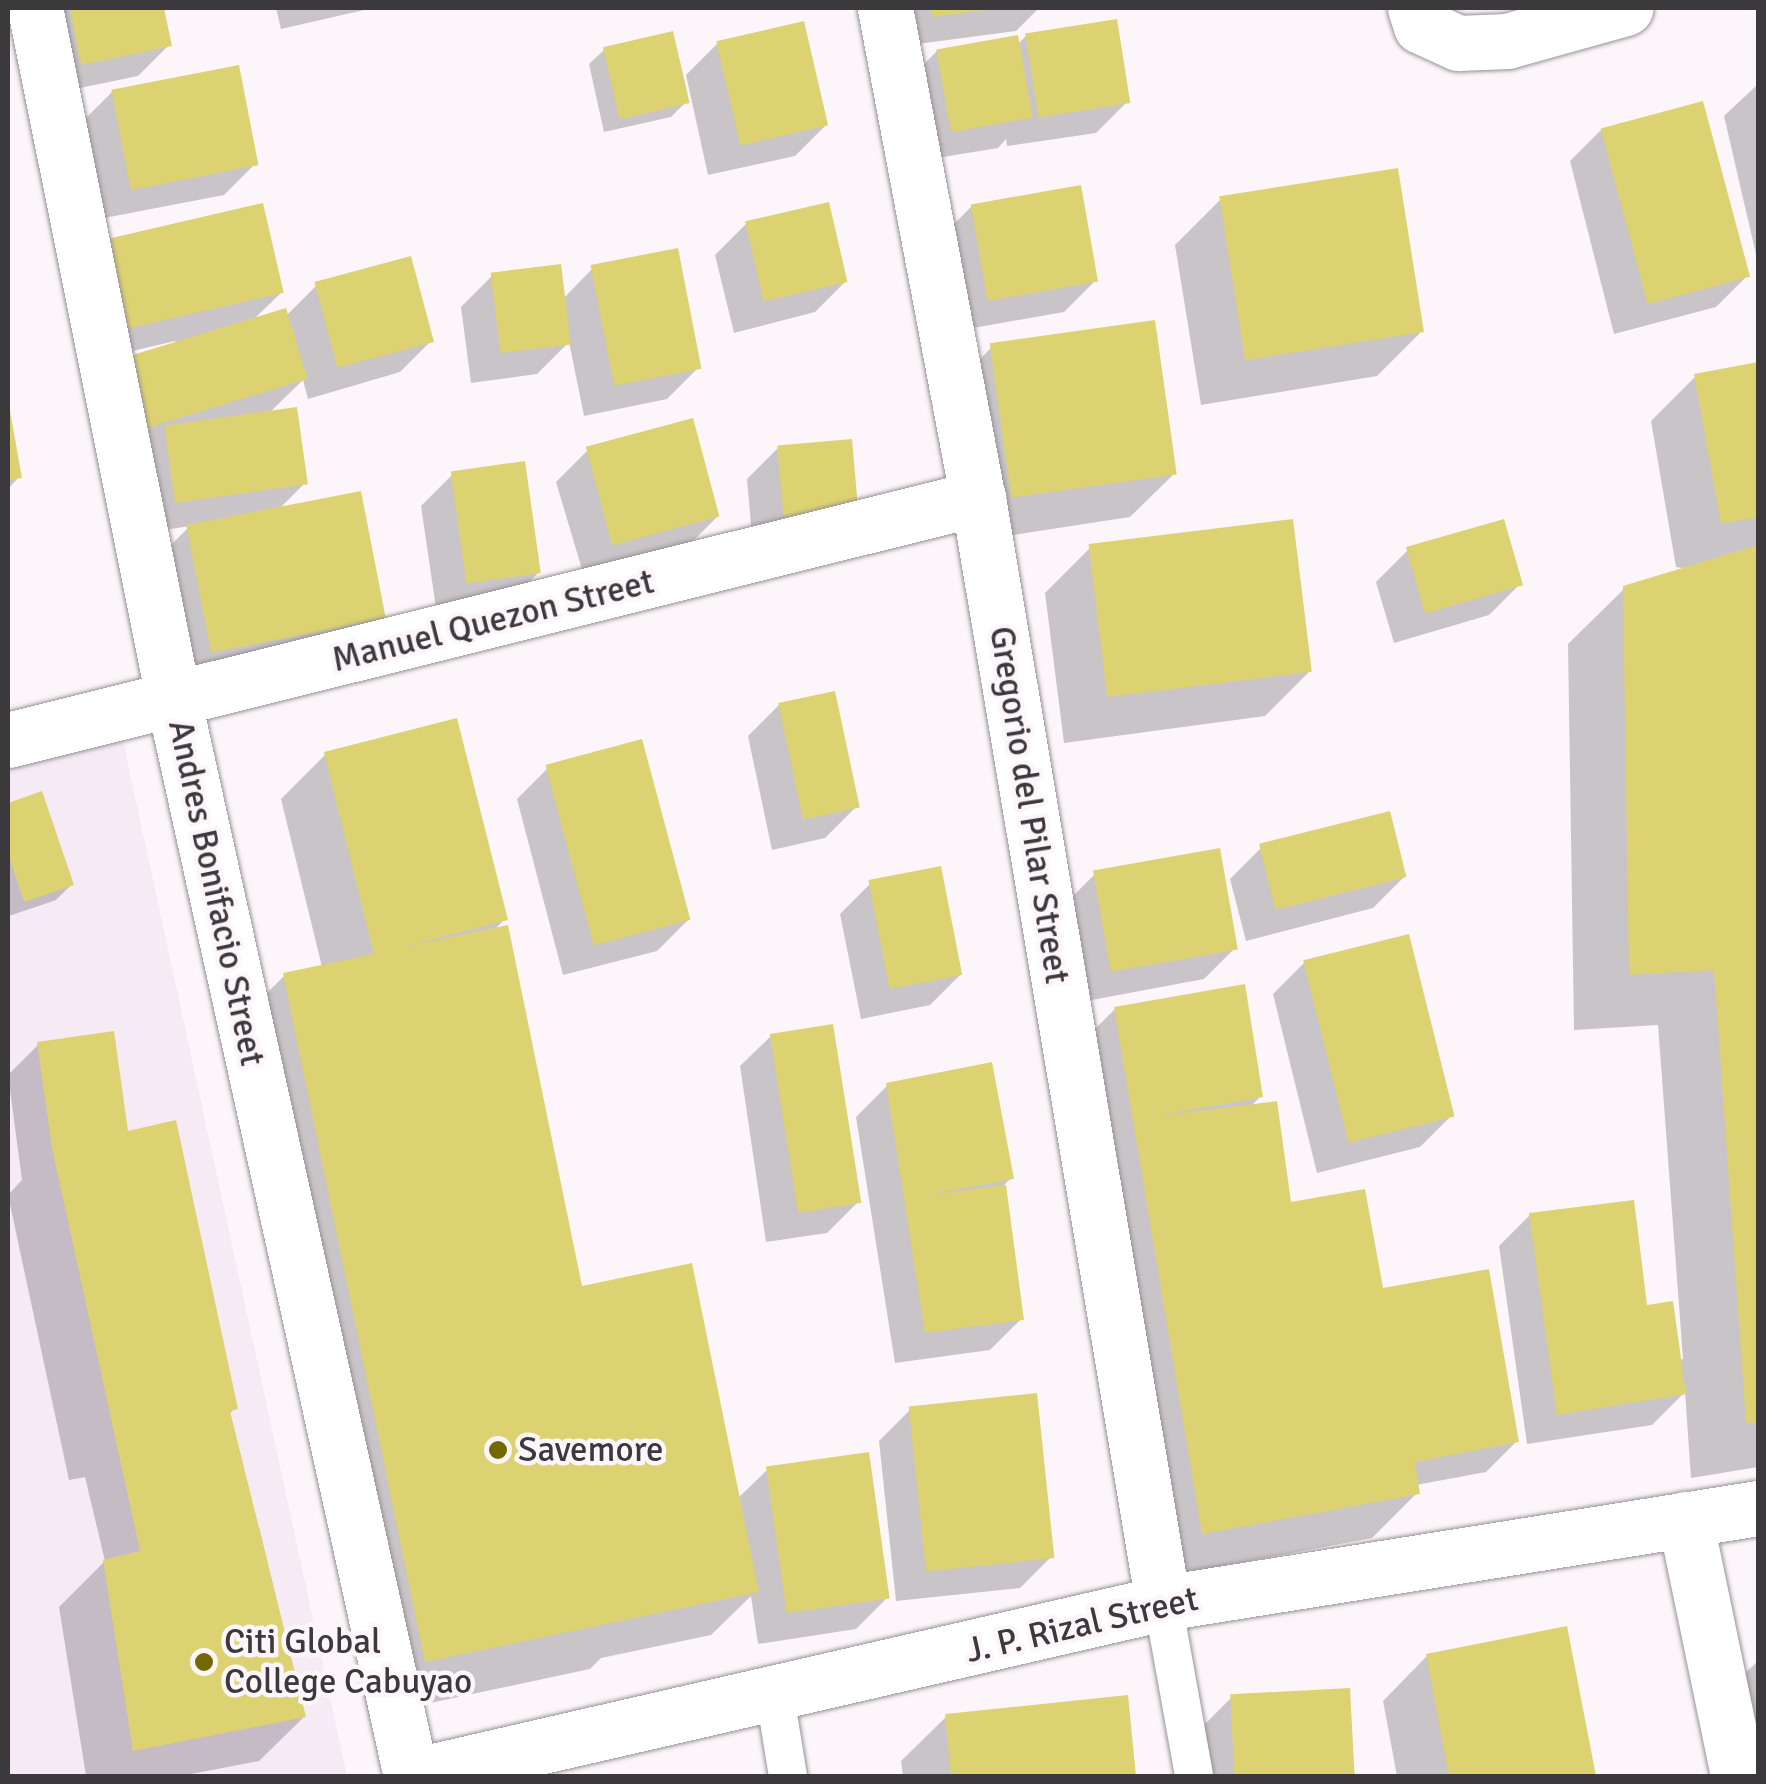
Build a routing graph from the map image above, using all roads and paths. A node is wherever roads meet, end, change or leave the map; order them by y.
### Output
1 (35, 8) edge
2 (885, 8) edge
3 (1416, 8) edge
4 (1625, 8) edge
5 (978, 498) junction
6 (174, 702) junction
7 (8, 740) edge
8 (1758, 1508) edge
9 (1684, 1519) junction
10 (1163, 1604) junction
11 (774, 1696) junction
12 (412, 1776) edge
13 (788, 1776) edge
14 (1194, 1776) edge
15 (1738, 1776) edge

1 - 6 street, Andres Bonifacio Street
2 - 5 street, Gregorio del Pilar Street
3 - 4 street
5 - 6 street, Manuel Quezon Street
5 - 10 street, Gregorio del Pilar Street
6 - 7 street, Manuel Quezon Street
6 - 12 street, Andres Bonifacio Street
8 - 9 street, J. P. Rizal Street
9 - 10 street, J. P. Rizal Street
9 - 15 street
10 - 11 street, J. P. Rizal Street
10 - 14 lane
11 - 12 street, J. P. Rizal Street
11 - 13 lane

